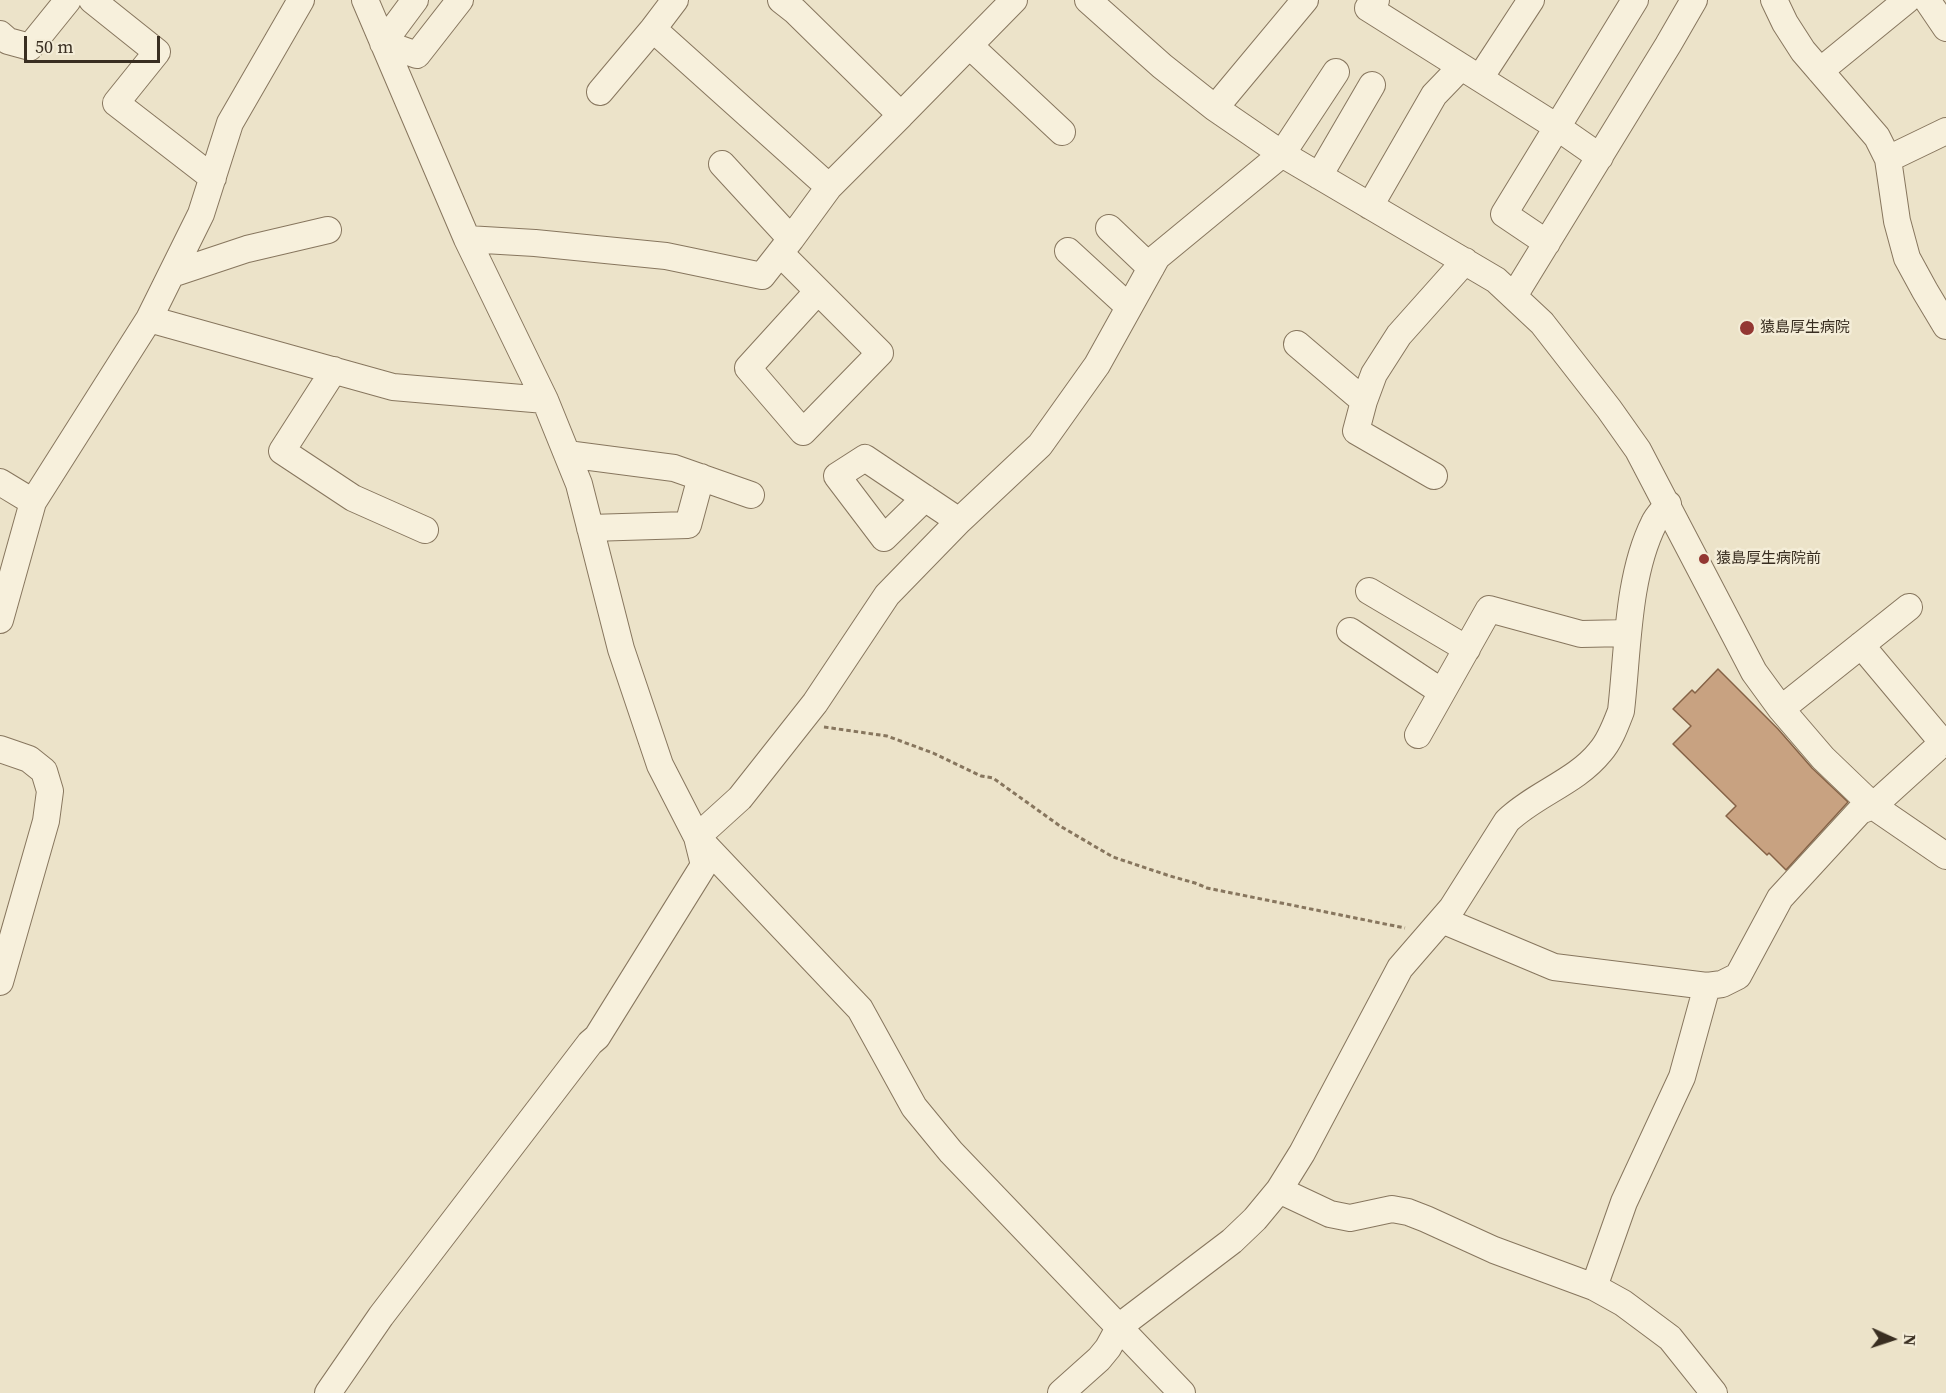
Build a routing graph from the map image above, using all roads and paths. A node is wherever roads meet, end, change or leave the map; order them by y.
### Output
1 (68, 0) edge
2 (92, 0) edge
3 (301, 0) edge
4 (365, 0) edge
5 (415, 0) edge
6 (460, 0) edge
7 (675, 0) edge
8 (782, 0) edge
9 (1014, 0) edge
10 (1088, 0) edge
11 (1305, 0) edge
12 (1376, 0) edge
13 (1531, 0) edge
14 (1635, 0) edge
15 (1694, 0) edge
16 (1774, 0) edge
17 (1907, 0) edge
18 (1927, 0) edge
19 (1946, 28) edge
20 (653, 29) junction
21 (3, 43) edge
22 (383, 43) junction
23 (970, 46) junction
24 (1820, 70) junction
25 (1336, 72) dead end
26 (1470, 73) junction
27 (1372, 85) dead end
28 (600, 92) dead end
29 (1215, 108) junction
30 (901, 115) junction
31 (1557, 127) junction
32 (1946, 131) edge
33 (1062, 132) dead end
34 (1282, 154) junction
35 (1600, 158) junction
36 (1888, 159) junction
37 (722, 164) dead end
38 (1318, 176) junction
39 (213, 178) junction
40 (829, 187) junction
41 (1370, 206) junction
42 (1109, 228) dead end
43 (328, 230) dead end
44 (467, 239) junction
45 (1547, 243) junction
46 (785, 246) junction
47 (1068, 252) dead end
48 (1466, 261) junction
49 (1151, 268) junction
50 (172, 274) junction
51 (818, 291) junction
52 (1514, 296) junction
53 (1129, 307) junction
54 (149, 319) junction
55 (1946, 326) edge
56 (1297, 344) dead end
57 (334, 370) junction
58 (545, 400) junction
59 (1364, 401) junction
60 (567, 454) junction
61 (1434, 476) dead end
62 (701, 477) junction
63 (0, 482) edge
64 (751, 495) dead end
65 (925, 498) dead end
66 (33, 502) junction
67 (1668, 504) junction
68 (959, 521) junction
69 (590, 528) junction
70 (424, 530) dead end
71 (1369, 591) dead end
72 (1909, 607) dead end
73 (0, 620) edge
74 (1350, 631) dead end
75 (1628, 633) junction
76 (1861, 645) junction
77 (1467, 649) junction
78 (1442, 692) junction
79 (1781, 708) junction
80 (798, 722) junction
81 (1418, 735) dead end
82 (1944, 742) edge
83 (0, 749) edge
84 (1873, 806) junction
85 (697, 837) junction
86 (1946, 856) edge
87 (1436, 926) junction
88 (0, 981) edge
89 (1707, 986) junction
90 (1279, 1190) junction
91 (1594, 1287) junction
92 (1120, 1326) junction
93 (328, 1393) edge
94 (1061, 1393) edge
95 (1182, 1393) edge
96 (1714, 1393) edge

1 - 21 street
2 - 39 street
3 - 39 street
4 - 22 street
5 - 22 street
6 - 22 street
7 - 20 street
8 - 30 street
9 - 23 street
10 - 29 street
11 - 29 street
12 - 26 street
13 - 26 street
14 - 31 street
15 - 35 street
16 - 24 street
17 - 24 street
18 - 19 street
20 - 28 street
20 - 40 street
22 - 44 street
23 - 30 street
23 - 33 street
24 - 36 street
25 - 34 street
26 - 31 street
26 - 41 street
27 - 38 street
29 - 34 street
30 - 40 street
31 - 35 street
31 - 45 street
32 - 36 street
34 - 38 street
34 - 49 street
35 - 45 street
36 - 55 street
37 - 46 street
38 - 41 street
39 - 50 street
40 - 46 street
41 - 48 street
42 - 49 street
43 - 50 street
44 - 46 street
44 - 58 street
45 - 52 street
46 - 51 street
47 - 53 street
48 - 52 street
48 - 59 street
49 - 53 street
50 - 54 street
51 - 51 street
52 - 67 street
53 - 68 street
54 - 57 street
54 - 66 street
56 - 59 street
57 - 58 street
57 - 70 street
58 - 60 street
59 - 61 street
60 - 62 street
60 - 69 street
62 - 64 street
62 - 69 street
63 - 66 street
65 - 68 street
66 - 73 street
67 - 75 street
67 - 79 street
68 - 80 street
69 - 85 street
71 - 77 street
72 - 76 street
74 - 78 street
75 - 77 street
75 - 87 street
76 - 79 street
76 - 82 street
77 - 78 street
78 - 81 street
79 - 84 street
80 - 85 street
80 - 87 path
82 - 84 street
83 - 88 street
84 - 86 street
84 - 89 street
85 - 92 street
85 - 93 street
87 - 89 street
87 - 90 street
89 - 91 street
90 - 91 street
90 - 92 street
91 - 96 street
92 - 94 street
92 - 95 street

